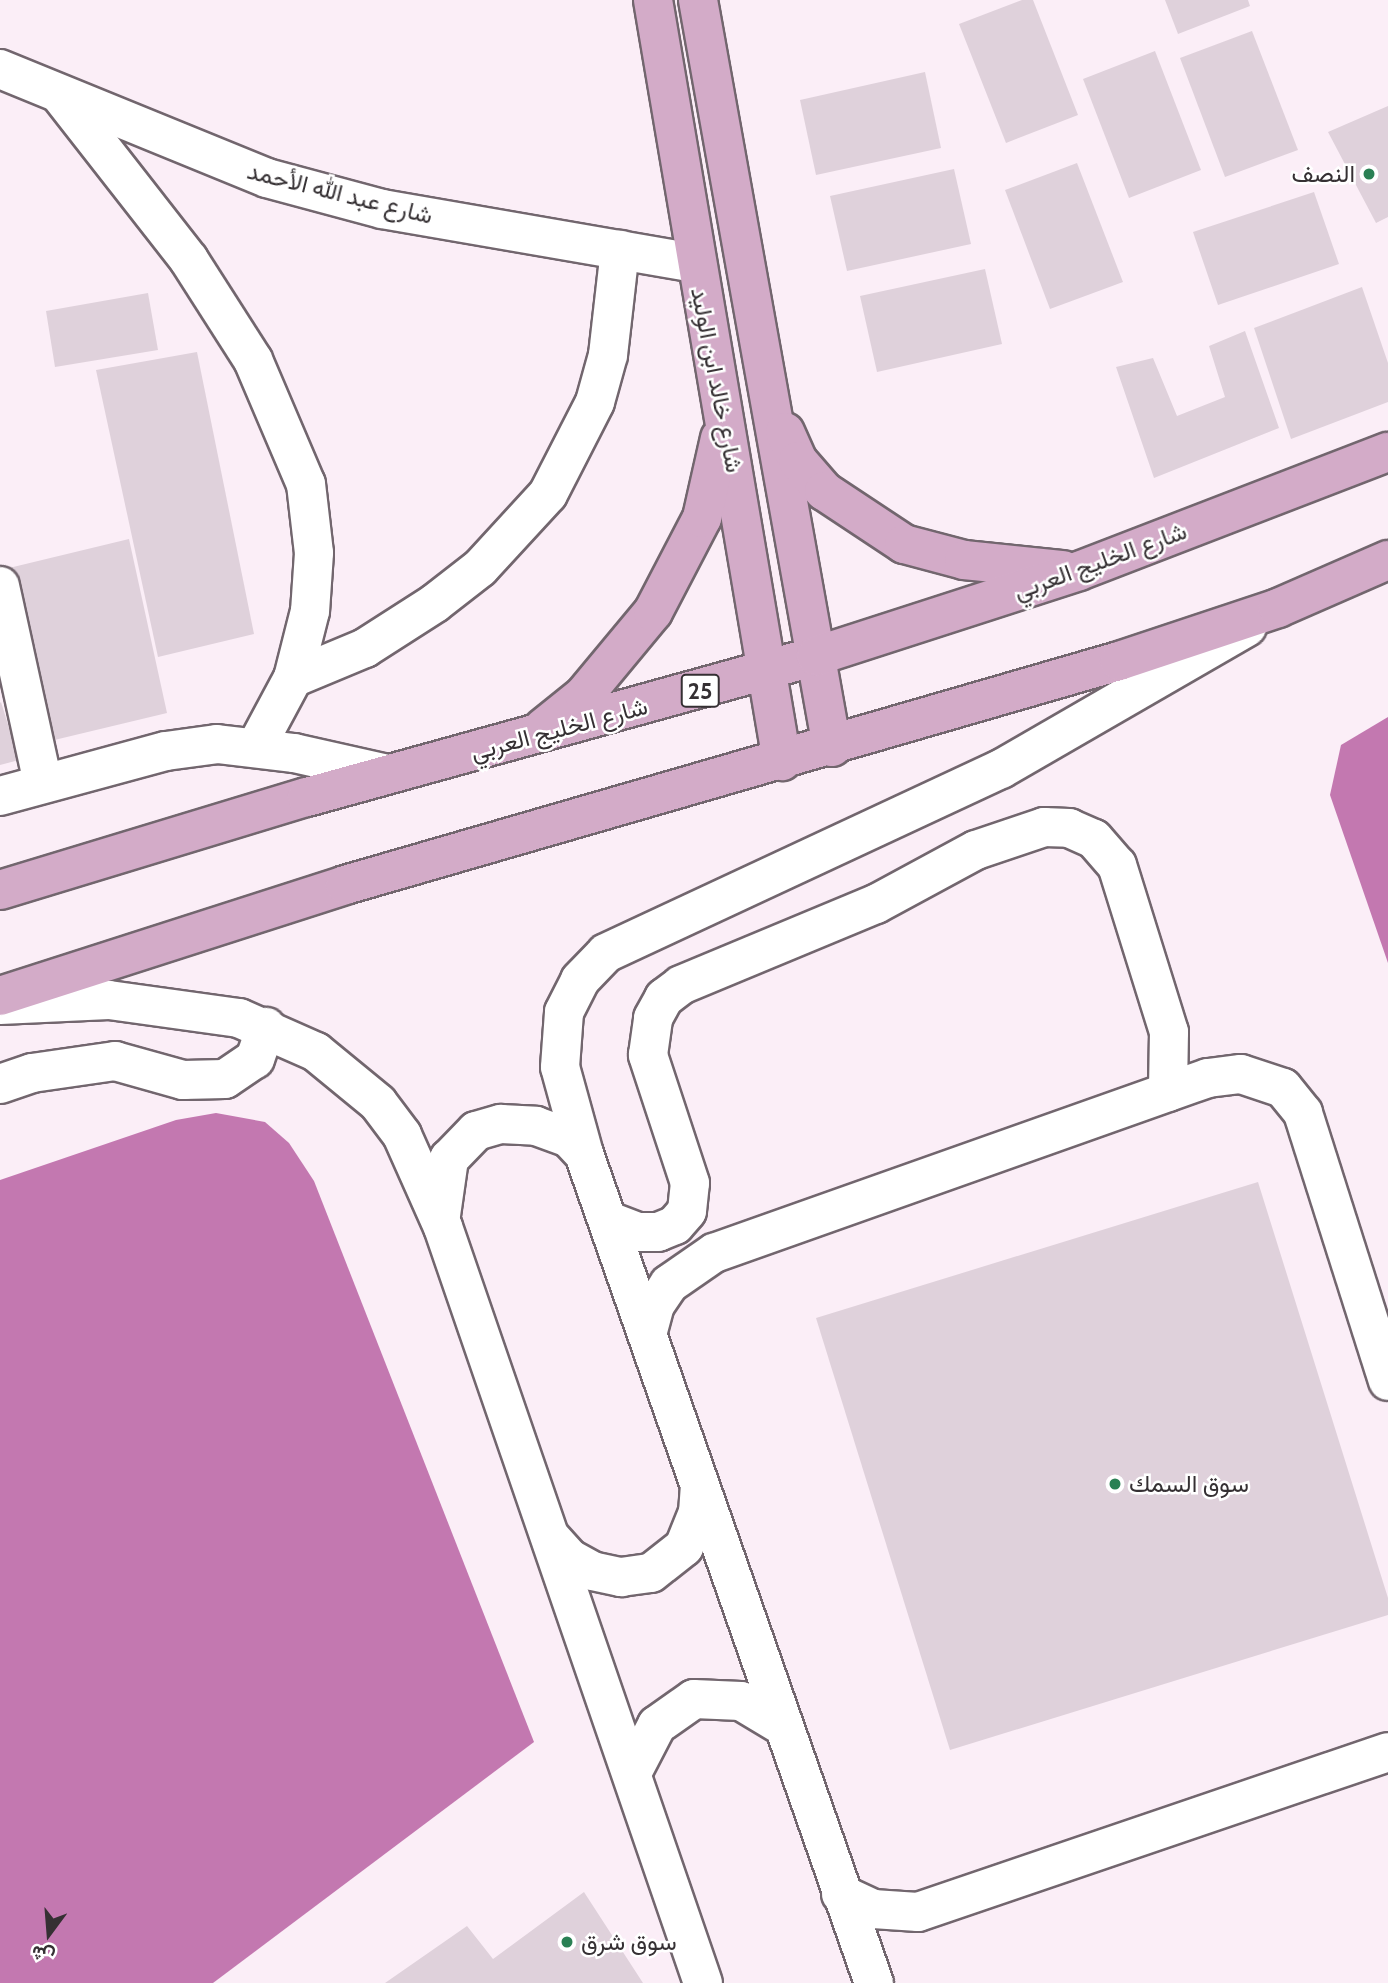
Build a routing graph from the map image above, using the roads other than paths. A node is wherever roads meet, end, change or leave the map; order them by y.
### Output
1 (653, 0) edge
2 (698, 0) edge
3 (0, 69) edge
4 (61, 96) junction
5 (620, 250) junction
6 (695, 263) junction
7 (769, 398) junction
8 (724, 411) junction
9 (1388, 452) edge
10 (1388, 560) edge
11 (1079, 571) junction
12 (0, 586) edge
13 (1278, 608) junction
14 (816, 656) junction
15 (768, 671) junction
16 (293, 678) junction
17 (528, 739) junction
18 (256, 747) junction
19 (832, 747) junction
20 (782, 761) junction
21 (388, 774) junction
22 (43, 783) junction
23 (0, 796) edge
24 (0, 890) edge
25 (0, 996) edge
26 (0, 1005) edge
27 (266, 1027) junction
28 (0, 1084) edge
29 (1168, 1092) junction
30 (584, 1154) junction
31 (610, 1221) junction
32 (443, 1227) junction
33 (648, 1331) junction
34 (1388, 1381) edge
35 (700, 1483) junction
36 (552, 1539) junction
37 (783, 1726) junction
38 (1388, 1752) edge
39 (632, 1773) junction
40 (841, 1894) junction
41 (703, 1983) edge
42 (874, 1983) edge

1 - 6 main road, شارع خالد ابن الوليد
2 - 7 main road, شارع خالد ابن الوليد
3 - 4 lane, شارع عبد الله الأحمد
4 - 5 lane, شارع عبد الله الأحمد
4 - 16 lane
5 - 6 lane, شارع عبد الله الأحمد
5 - 16 lane
6 - 8 main road, شارع خالد ابن الوليد
7 - 11 main road
7 - 14 main road, شارع خالد ابن الوليد
8 - 15 main road, شارع خالد ابن الوليد
8 - 17 main road
9 - 11 main road, شارع الخليج العربي / 25
10 - 13 main road
11 - 14 main road, شارع الخليج العربي / 25
12 - 22 lane
13 - 19 main road
13 - 30 lane
14 - 15 main road, شارع الخليج العربي / 25
14 - 19 main road, شارع خالد ابن الوليد
15 - 17 main road, شارع الخليج العربي / 25
15 - 20 main road, شارع خالد ابن الوليد
16 - 18 lane
17 - 21 main road, شارع الخليج العربي / 25
18 - 21 lane
18 - 22 lane
19 - 20 main road
20 - 25 main road
21 - 24 main road, شارع الخليج العربي / 25
22 - 23 lane
26 - 27 lane
27 - 28 lane
27 - 32 lane
29 - 31 lane
29 - 33 lane
29 - 34 lane
30 - 31 lane
30 - 32 lane
31 - 33 lane
32 - 36 lane
33 - 35 lane
35 - 36 lane
35 - 37 lane
36 - 39 lane
37 - 39 lane
37 - 40 lane
38 - 40 lane
39 - 41 lane
40 - 42 lane

